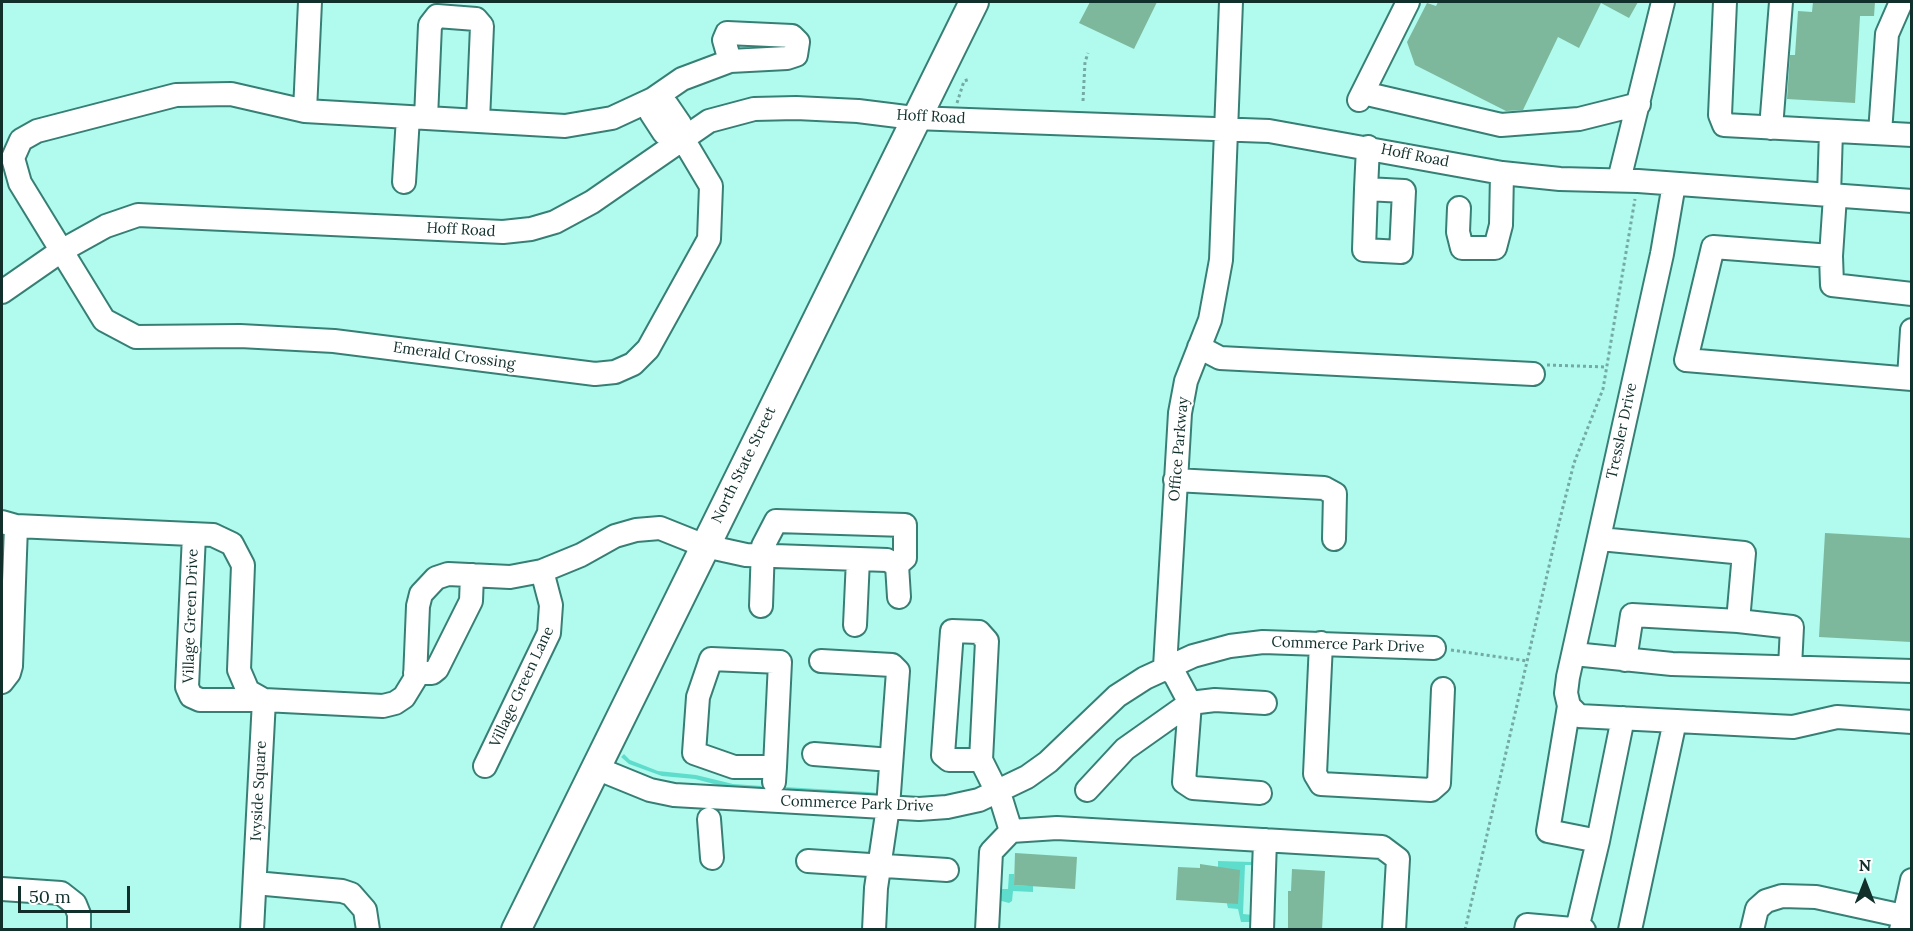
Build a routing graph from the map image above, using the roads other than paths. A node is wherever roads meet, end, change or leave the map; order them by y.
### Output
1 (310, 2) edge
2 (974, 2) edge
3 (1231, 2) edge
4 (1408, 2) edge
5 (1663, 2) edge
6 (1725, 2) edge
7 (1781, 2) edge
8 (1901, 2) edge
9 (730, 62) dead end
10 (653, 99) junction
11 (1639, 105) junction
12 (305, 111) junction
13 (417, 118) junction
14 (914, 118) junction
15 (478, 121) junction
16 (1771, 128) junction
17 (1227, 129) junction
18 (1831, 131) junction
19 (1880, 134) junction
20 (1911, 135) edge
21 (682, 139) junction
22 (1368, 147) junction
23 (1502, 173) junction
24 (404, 182) dead end
25 (1674, 184) junction
26 (1628, 188) junction
27 (1366, 189) dead end
28 (1832, 196) junction
29 (1911, 201) edge
30 (1460, 208) dead end
31 (61, 251) junction
32 (1831, 256) junction
33 (2, 292) edge
34 (1911, 294) edge
35 (1911, 330) edge
36 (1199, 347) junction
37 (1539, 370) road end
38 (1910, 379) edge
39 (1175, 480) junction
40 (9, 524) edge
41 (194, 534) junction
42 (1334, 538) dead end
43 (1599, 538) junction
44 (705, 546) junction
45 (762, 556) junction
46 (858, 559) junction
47 (897, 564) junction
48 (542, 571) junction
49 (472, 575) junction
50 (899, 597) dead end
51 (761, 606) dead end
52 (1738, 621) junction
53 (855, 624) dead end
54 (1321, 642) junction
55 (1434, 648) road end
56 (1574, 654) junction
57 (821, 660) dead end
58 (1625, 660) junction
59 (1165, 667) junction
60 (1790, 667) junction
61 (1911, 671) edge
62 (415, 673) junction
63 (2, 682) edge
64 (1443, 688) dead end
65 (264, 700) junction
66 (1265, 702) dead end
67 (1190, 703) junction
68 (1569, 706) junction
69 (1623, 718) junction
70 (1675, 720) junction
71 (1911, 722) edge
72 (814, 754) dead end
73 (891, 760) junction
74 (981, 760) junction
75 (485, 766) dead end
76 (596, 768) junction
77 (774, 785) junction
78 (1087, 790) dead end
79 (996, 793) junction
80 (1260, 793) dead end
81 (710, 807) junction
82 (888, 807) junction
83 (1011, 831) junction
84 (1265, 840) junction
85 (1598, 841) junction
86 (712, 858) dead end
87 (808, 861) dead end
88 (881, 866) junction
89 (947, 870) dead end
90 (1911, 880) edge
91 (255, 883) junction
92 (2, 890) edge
93 (1902, 923) edge
94 (1262, 929) edge
95 (1577, 929) edge
96 (79, 930) edge
97 (252, 930) edge
98 (368, 930) edge
99 (516, 930) edge
100 (874, 930) edge
101 (987, 930) edge
102 (1253, 930) edge
103 (1394, 930) edge
104 (1526, 930) edge
105 (1584, 930) edge
106 (1630, 930) edge
107 (1752, 930) edge

1 - 12 street
2 - 14 main road, North State Street
3 - 17 street, Office Parkway
4 - 11 street
5 - 11 street
6 - 16 street
7 - 16 street
8 - 19 street
9 - 10 street
10 - 15 street
10 - 21 street
11 - 26 street
12 - 13 street
12 - 31 street, Emerald Crossing
13 - 15 street
13 - 15 street
13 - 24 street
14 - 17 street, Hoff Road
14 - 21 street, Hoff Road
14 - 44 main road, North State Street
16 - 18 street
17 - 22 street, Hoff Road
17 - 36 street, Office Parkway
18 - 19 street
18 - 28 street
19 - 20 street
21 - 31 street, Hoff Road
21 - 31 street, Emerald Crossing
22 - 23 street, Hoff Road
22 - 27 street
23 - 26 street, Hoff Road
23 - 30 street
25 - 26 street, Hoff Road
25 - 28 street, Hoff Road
25 - 43 street, Tressler Drive
28 - 29 street, Hoff Road
28 - 32 street
31 - 33 street, Hoff Road
32 - 34 street
32 - 38 street
35 - 38 street
36 - 37 street
36 - 39 street, Office Parkway
39 - 42 street
39 - 59 street, Office Parkway
40 - 41 street, Village Green Drive
40 - 63 street
41 - 65 street, Village Green Drive
41 - 65 street, Village Green Drive
43 - 52 street
43 - 56 street, Tressler Drive
44 - 45 street, Village Green Drive
44 - 48 street, Village Green Drive
44 - 76 main road, North State Street
45 - 46 street, Village Green Drive
45 - 47 street
45 - 51 street
46 - 47 street, Village Green Drive
46 - 53 street
47 - 50 street
48 - 49 street, Village Green Drive
48 - 75 street, Village Green Lane
49 - 62 street
49 - 62 street, Village Green Drive
52 - 58 street
52 - 60 street
54 - 55 street, Commerce Park Drive
54 - 59 street, Commerce Park Drive
54 - 64 street
56 - 58 street
56 - 68 street, Tressler Drive
57 - 73 street
58 - 60 street
59 - 67 street
59 - 79 street, Commerce Park Drive
60 - 61 street
62 - 65 street, Village Green Drive
65 - 91 street, Ivyside Square
66 - 67 street
67 - 78 street
67 - 80 street
68 - 69 street
68 - 85 street, Tressler Drive
69 - 70 street
69 - 85 street
70 - 71 street
70 - 106 street
72 - 73 street
73 - 82 street
74 - 74 street
74 - 79 street
76 - 81 street, Commerce Park Drive
76 - 99 main road, North State Street
77 - 77 street
77 - 81 street, Commerce Park Drive
77 - 82 street, Commerce Park Drive
79 - 82 street, Commerce Park Drive
79 - 83 street
81 - 86 street
82 - 88 street
83 - 84 street
83 - 101 street
84 - 94 street
84 - 103 street
85 - 95 street
87 - 88 street
88 - 89 street
88 - 100 street
90 - 93 street
91 - 97 street, Ivyside Square
91 - 98 street
92 - 96 street
93 - 107 street
94 - 102 street
95 - 104 street
95 - 105 street

